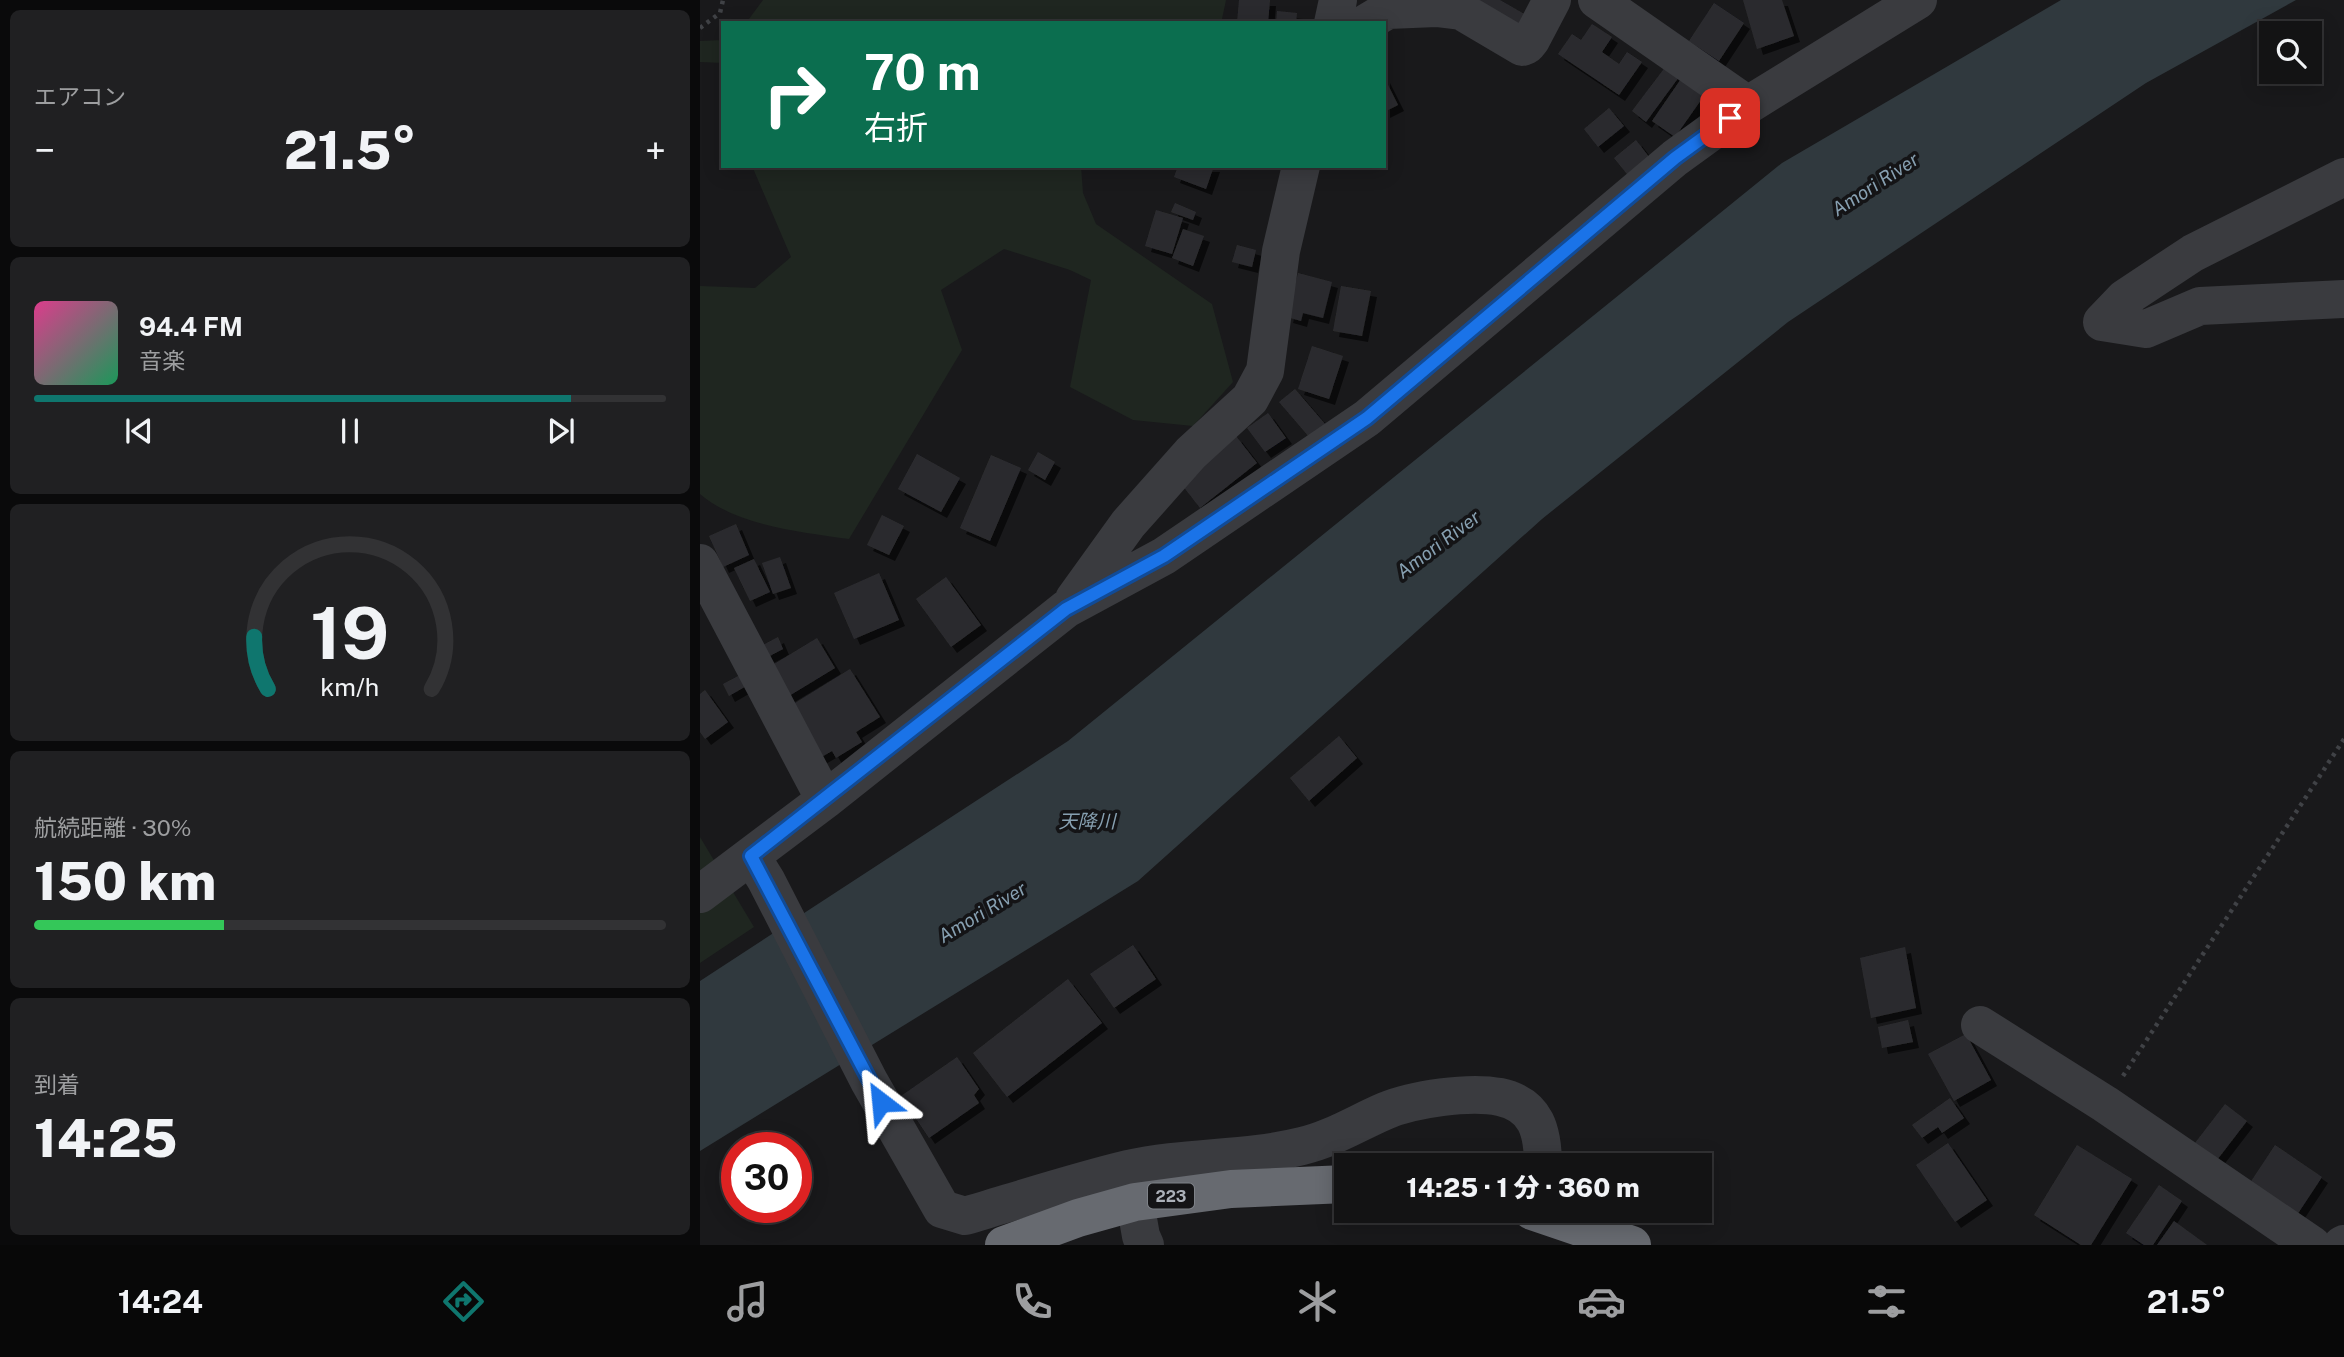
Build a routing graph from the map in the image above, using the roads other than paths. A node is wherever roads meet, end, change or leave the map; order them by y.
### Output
1 (1338, 0) edge
2 (1552, 0) edge
3 (1597, 0) edge
4 (1917, 0) edge
5 (1333, 21) edge
6 (1369, 21) edge
7 (1748, 105) junction
8 (1301, 168) edge
9 (2344, 177) edge
10 (2344, 299) edge
11 (700, 563) edge
12 (1066, 609) junction
13 (825, 800) junction
14 (758, 868) junction
15 (700, 894) edge
16 (1980, 1025) dead end
17 (1543, 1153) edge
18 (1334, 1185) edge
19 (1135, 1202) junction
20 (1567, 1223) edge
21 (1003, 1245) edge
22 (1145, 1245) edge
23 (1632, 1245) edge
24 (2312, 1245) edge

1 - 5 street
2 - 6 street
3 - 7 street
4 - 7 street
7 - 12 street
8 - 12 street
9 - 10 street
11 - 13 street
12 - 13 street
13 - 14 street
14 - 15 street
14 - 17 street
16 - 24 street
18 - 19 highway, 223
19 - 21 highway, 223
19 - 22 street
20 - 23 highway

